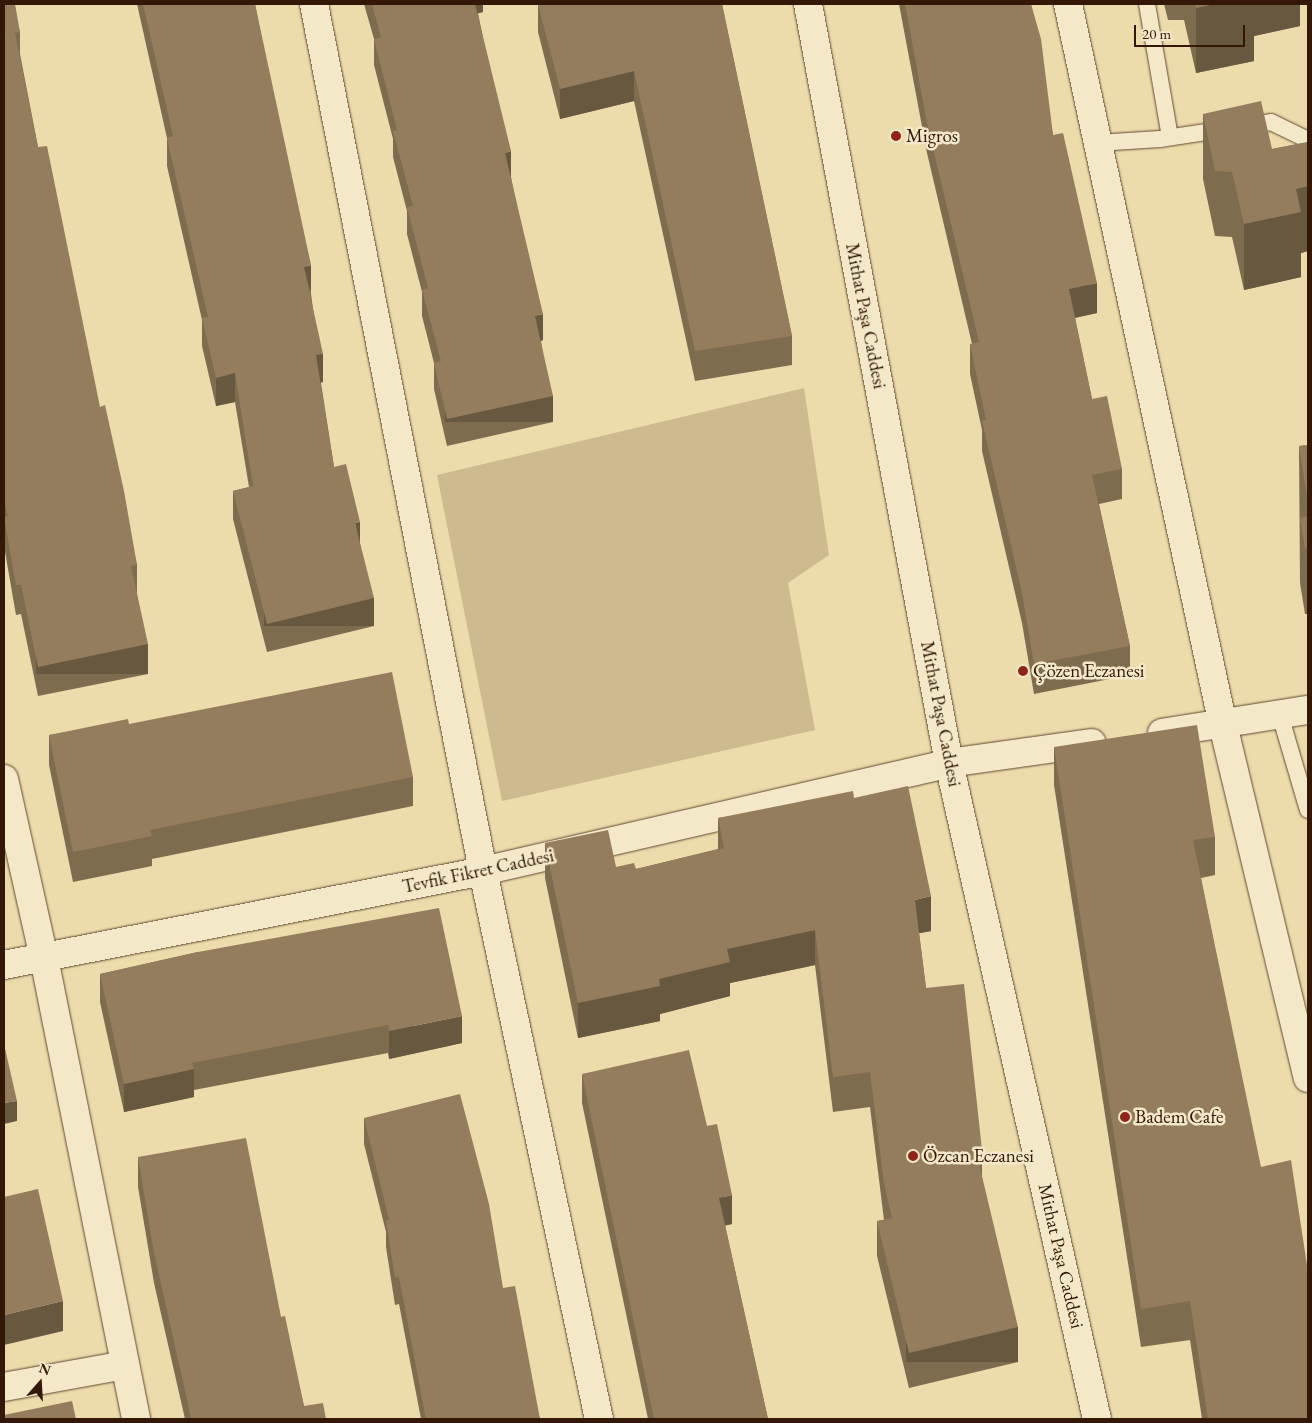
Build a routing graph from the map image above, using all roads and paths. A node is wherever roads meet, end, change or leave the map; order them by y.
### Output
1 (314, 4) edge
2 (808, 4) edge
3 (1068, 4) edge
4 (1147, 4) edge
5 (1170, 137) junction
6 (1308, 140) edge
7 (1097, 143) junction
8 (1308, 710) edge
9 (1280, 715) junction
10 (1222, 725) junction
11 (949, 763) junction
12 (1305, 778) edge
13 (4, 779) edge
14 (1308, 810) edge
15 (483, 871) junction
16 (44, 958) junction
17 (4, 965) edge
18 (1308, 1078) edge
19 (126, 1365) junction
20 (4, 1387) edge
21 (136, 1419) edge
22 (599, 1419) edge
23 (1097, 1419) edge

1 - 15 street
2 - 11 street, Mithat Paşa Caddesi
3 - 7 street
4 - 5 lane
5 - 6 lane
5 - 7 lane
7 - 10 street
8 - 9 street, Tevfik Fikret Caddesi
9 - 10 street, Tevfik Fikret Caddesi
9 - 12 lane
10 - 11 street, Tevfik Fikret Caddesi
10 - 18 street
11 - 15 street, Tevfik Fikret Caddesi
11 - 23 street, Mithat Paşa Caddesi
12 - 14 lane
13 - 16 street
15 - 16 street, Tevfik Fikret Caddesi
15 - 22 street
16 - 17 street, Tevfik Fikret Caddesi
16 - 19 street
19 - 20 street
19 - 21 street

